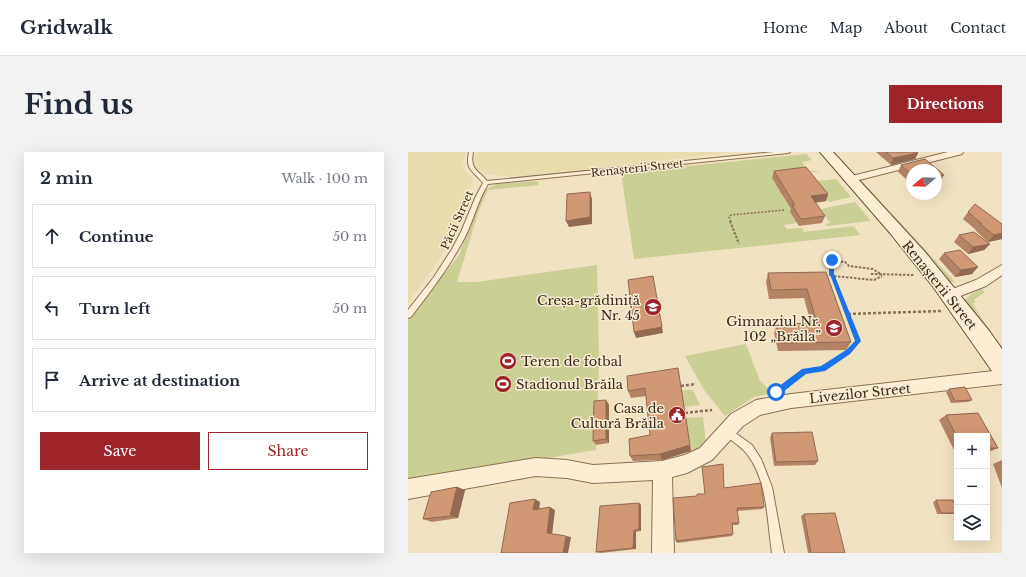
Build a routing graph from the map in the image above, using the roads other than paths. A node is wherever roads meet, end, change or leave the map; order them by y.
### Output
1 (471, 152) edge
2 (788, 152) edge
3 (826, 152) edge
4 (959, 152) edge
5 (851, 179) junction
6 (486, 183) junction
7 (1002, 269) edge
8 (950, 295) junction
9 (408, 315) edge
10 (1002, 367) edge
11 (1002, 377) edge
12 (727, 431) junction
13 (662, 470) junction
14 (408, 489) edge
15 (663, 553) edge
16 (778, 553) edge

1 - 6 lane, Păcii Street
2 - 6 lane, Renașterii Street
3 - 5 main road, Renașterii Street
4 - 5 street
5 - 8 main road, Renașterii Street
6 - 9 lane, Păcii Street
7 - 8 street
8 - 10 main road, Renașterii Street
11 - 12 street, Livezilor Street
12 - 13 street, Livezilor Street
12 - 16 lane
13 - 14 street, Livezilor Street
13 - 15 street

